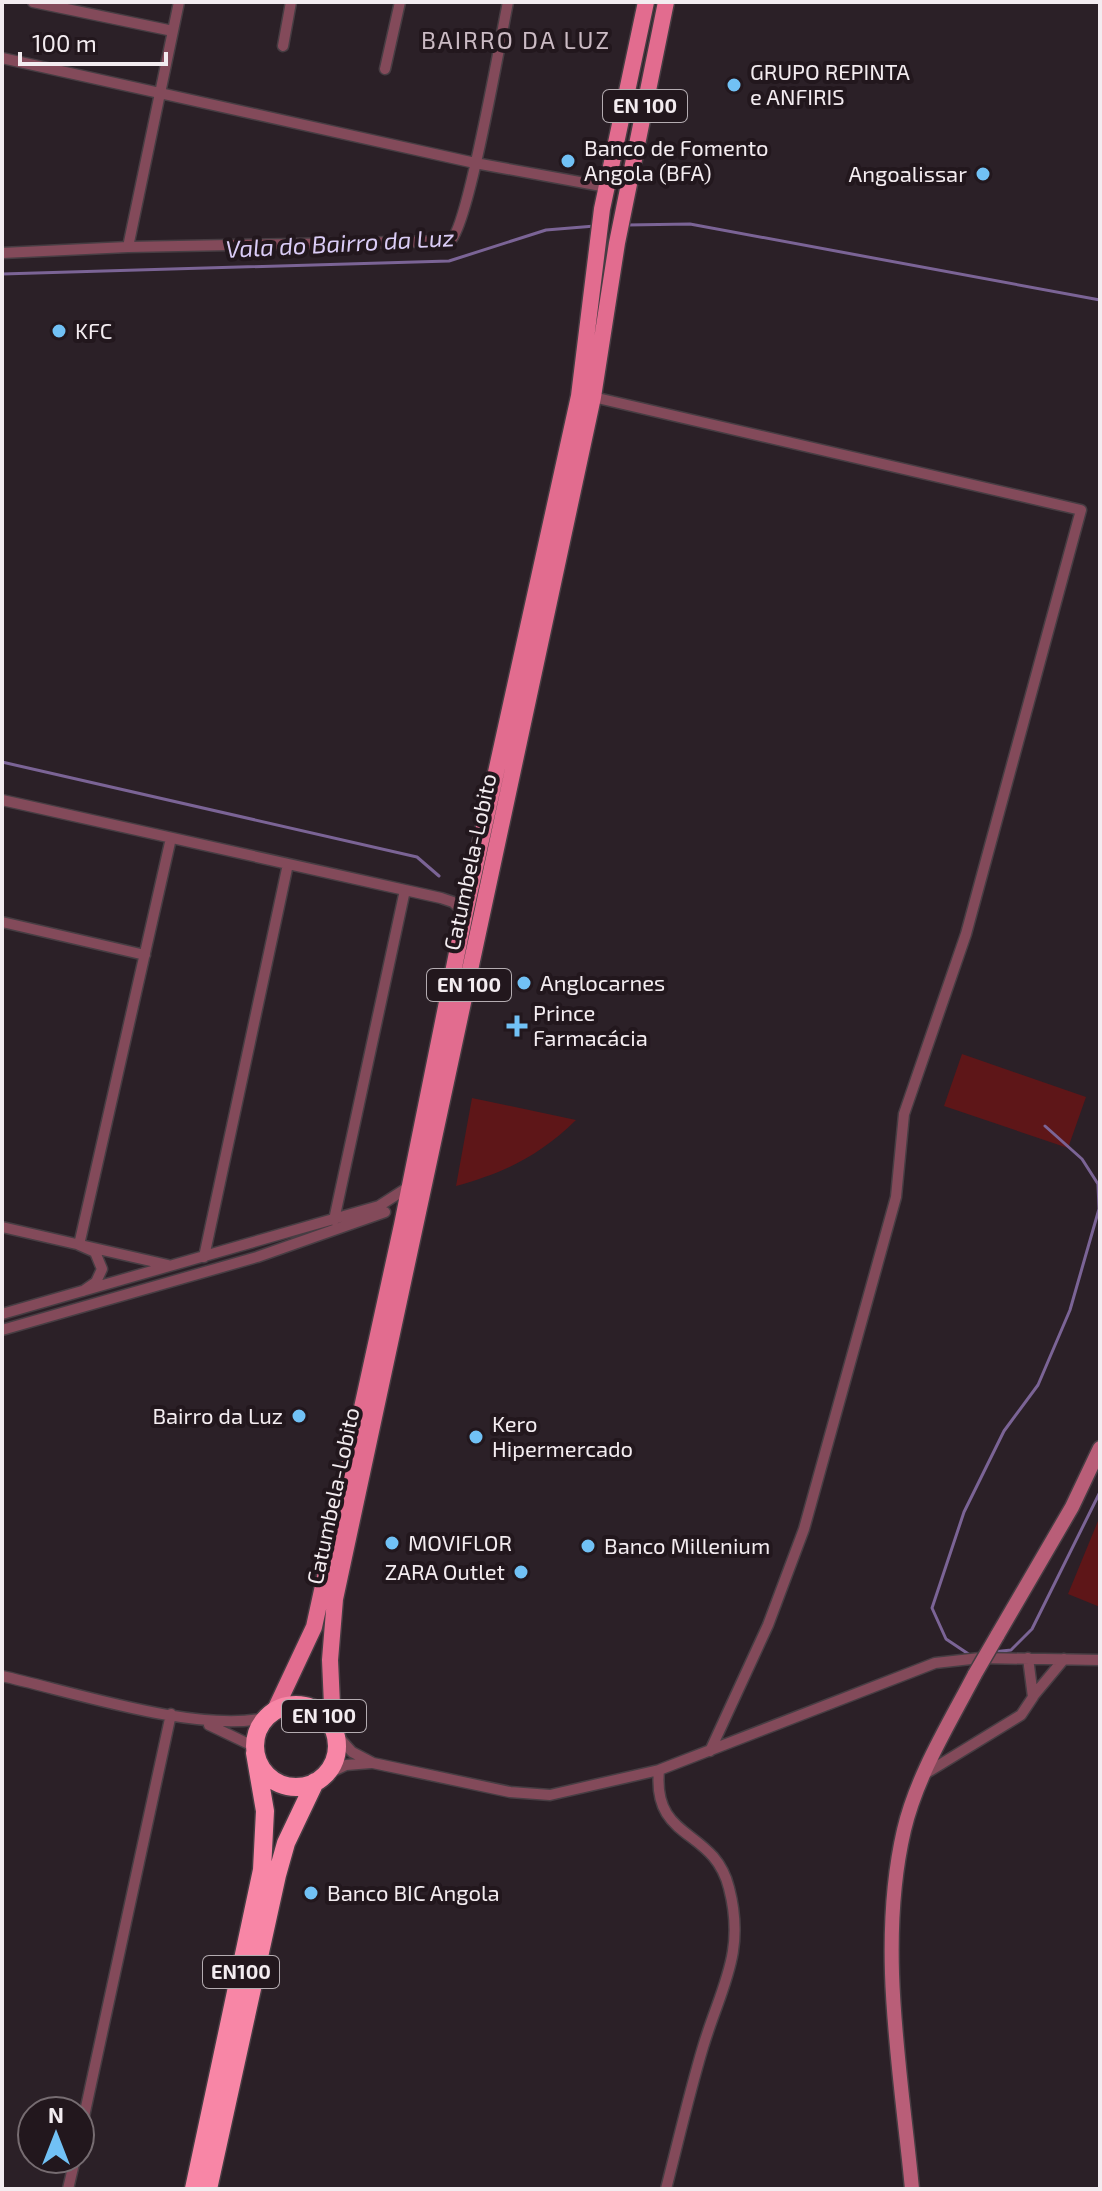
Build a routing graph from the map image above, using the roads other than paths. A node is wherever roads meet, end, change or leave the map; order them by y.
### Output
1 (33, 2) edge
2 (179, 2) edge
3 (291, 2) edge
4 (400, 2) edge
5 (508, 2) edge
6 (646, 2) edge
7 (666, 2) edge
8 (173, 31) junction
9 (283, 46) dead end
10 (2, 58) edge
11 (385, 69) dead end
12 (159, 95) junction
13 (475, 163) junction
14 (607, 187) junction
15 (128, 247) junction
16 (2, 253) edge
17 (593, 397) junction
18 (2, 800) edge
19 (171, 838) junction
20 (288, 864) junction
21 (405, 890) junction
22 (470, 890) junction
23 (441, 898) junction
24 (465, 913) junction
25 (2, 922) edge
26 (145, 955) junction
27 (407, 1188) junction
28 (371, 1209) junction
29 (385, 1212) junction
30 (334, 1220) junction
31 (403, 1221) junction
32 (2, 1227) edge
33 (79, 1245) junction
34 (204, 1257) junction
35 (172, 1266) junction
36 (83, 1291) junction
37 (2, 1304) edge
38 (22, 1308) junction
39 (2, 1314) edge
40 (2, 1330) edge
41 (1100, 1448) edge
42 (1028, 1658) junction
43 (1064, 1659) junction
44 (1100, 1660) edge
45 (2, 1676) edge
46 (1033, 1697) junction
47 (171, 1714) junction
48 (270, 1714) junction
49 (200, 1720) junction
50 (334, 1730) junction
51 (254, 1749) junction
52 (710, 1751) junction
53 (373, 1763) junction
54 (659, 1770) junction
55 (923, 1775) junction
56 (320, 1778) junction
57 (89, 2095) edge
58 (194, 2189) edge
59 (208, 2189) edge
60 (666, 2189) edge
61 (912, 2189) edge

1 - 8 street
2 - 8 street
3 - 9 street
4 - 11 street
5 - 13 street
6 - 14 main road, EN 100
7 - 17 main road, Catumbela-Lobito / EN 100
8 - 12 street
10 - 12 street
12 - 13 street
12 - 15 street
13 - 14 street
13 - 15 street
14 - 22 main road, Catumbela-Lobito / EN 100
15 - 16 street
17 - 50 main road, Catumbela-Lobito / EN 100
17 - 52 street
18 - 19 street
19 - 20 street
19 - 26 street
20 - 21 street
20 - 34 street
21 - 23 street
21 - 30 street
22 - 23 street
22 - 24 main road, Catumbela-Lobito / EN 100
23 - 24 street
24 - 27 main road, Catumbela-Lobito / EN 100
25 - 26 street
26 - 33 street
27 - 28 street
27 - 31 main road, Catumbela-Lobito / EN 100
28 - 29 street
28 - 30 street
29 - 31 street
29 - 40 street
30 - 34 street
31 - 48 main road, Catumbela-Lobito / EN 100
32 - 33 street
33 - 35 street
33 - 36 street
34 - 35 street
35 - 36 street
36 - 38 street
37 - 38 street
38 - 39 street
41 - 55 street, bridge
42 - 43 street
42 - 46 street
42 - 52 street
43 - 44 street
43 - 46 street
45 - 47 street
46 - 55 street
47 - 49 street
47 - 57 street
48 - 49 street
48 - 50 highway, EN 100
48 - 51 highway, EN 100
49 - 51 street
50 - 53 street
50 - 56 highway, EN 100
51 - 56 highway
51 - 58 highway, EN100
52 - 54 street
53 - 54 street
53 - 56 street
54 - 60 street
55 - 61 street
56 - 59 highway, EN100

